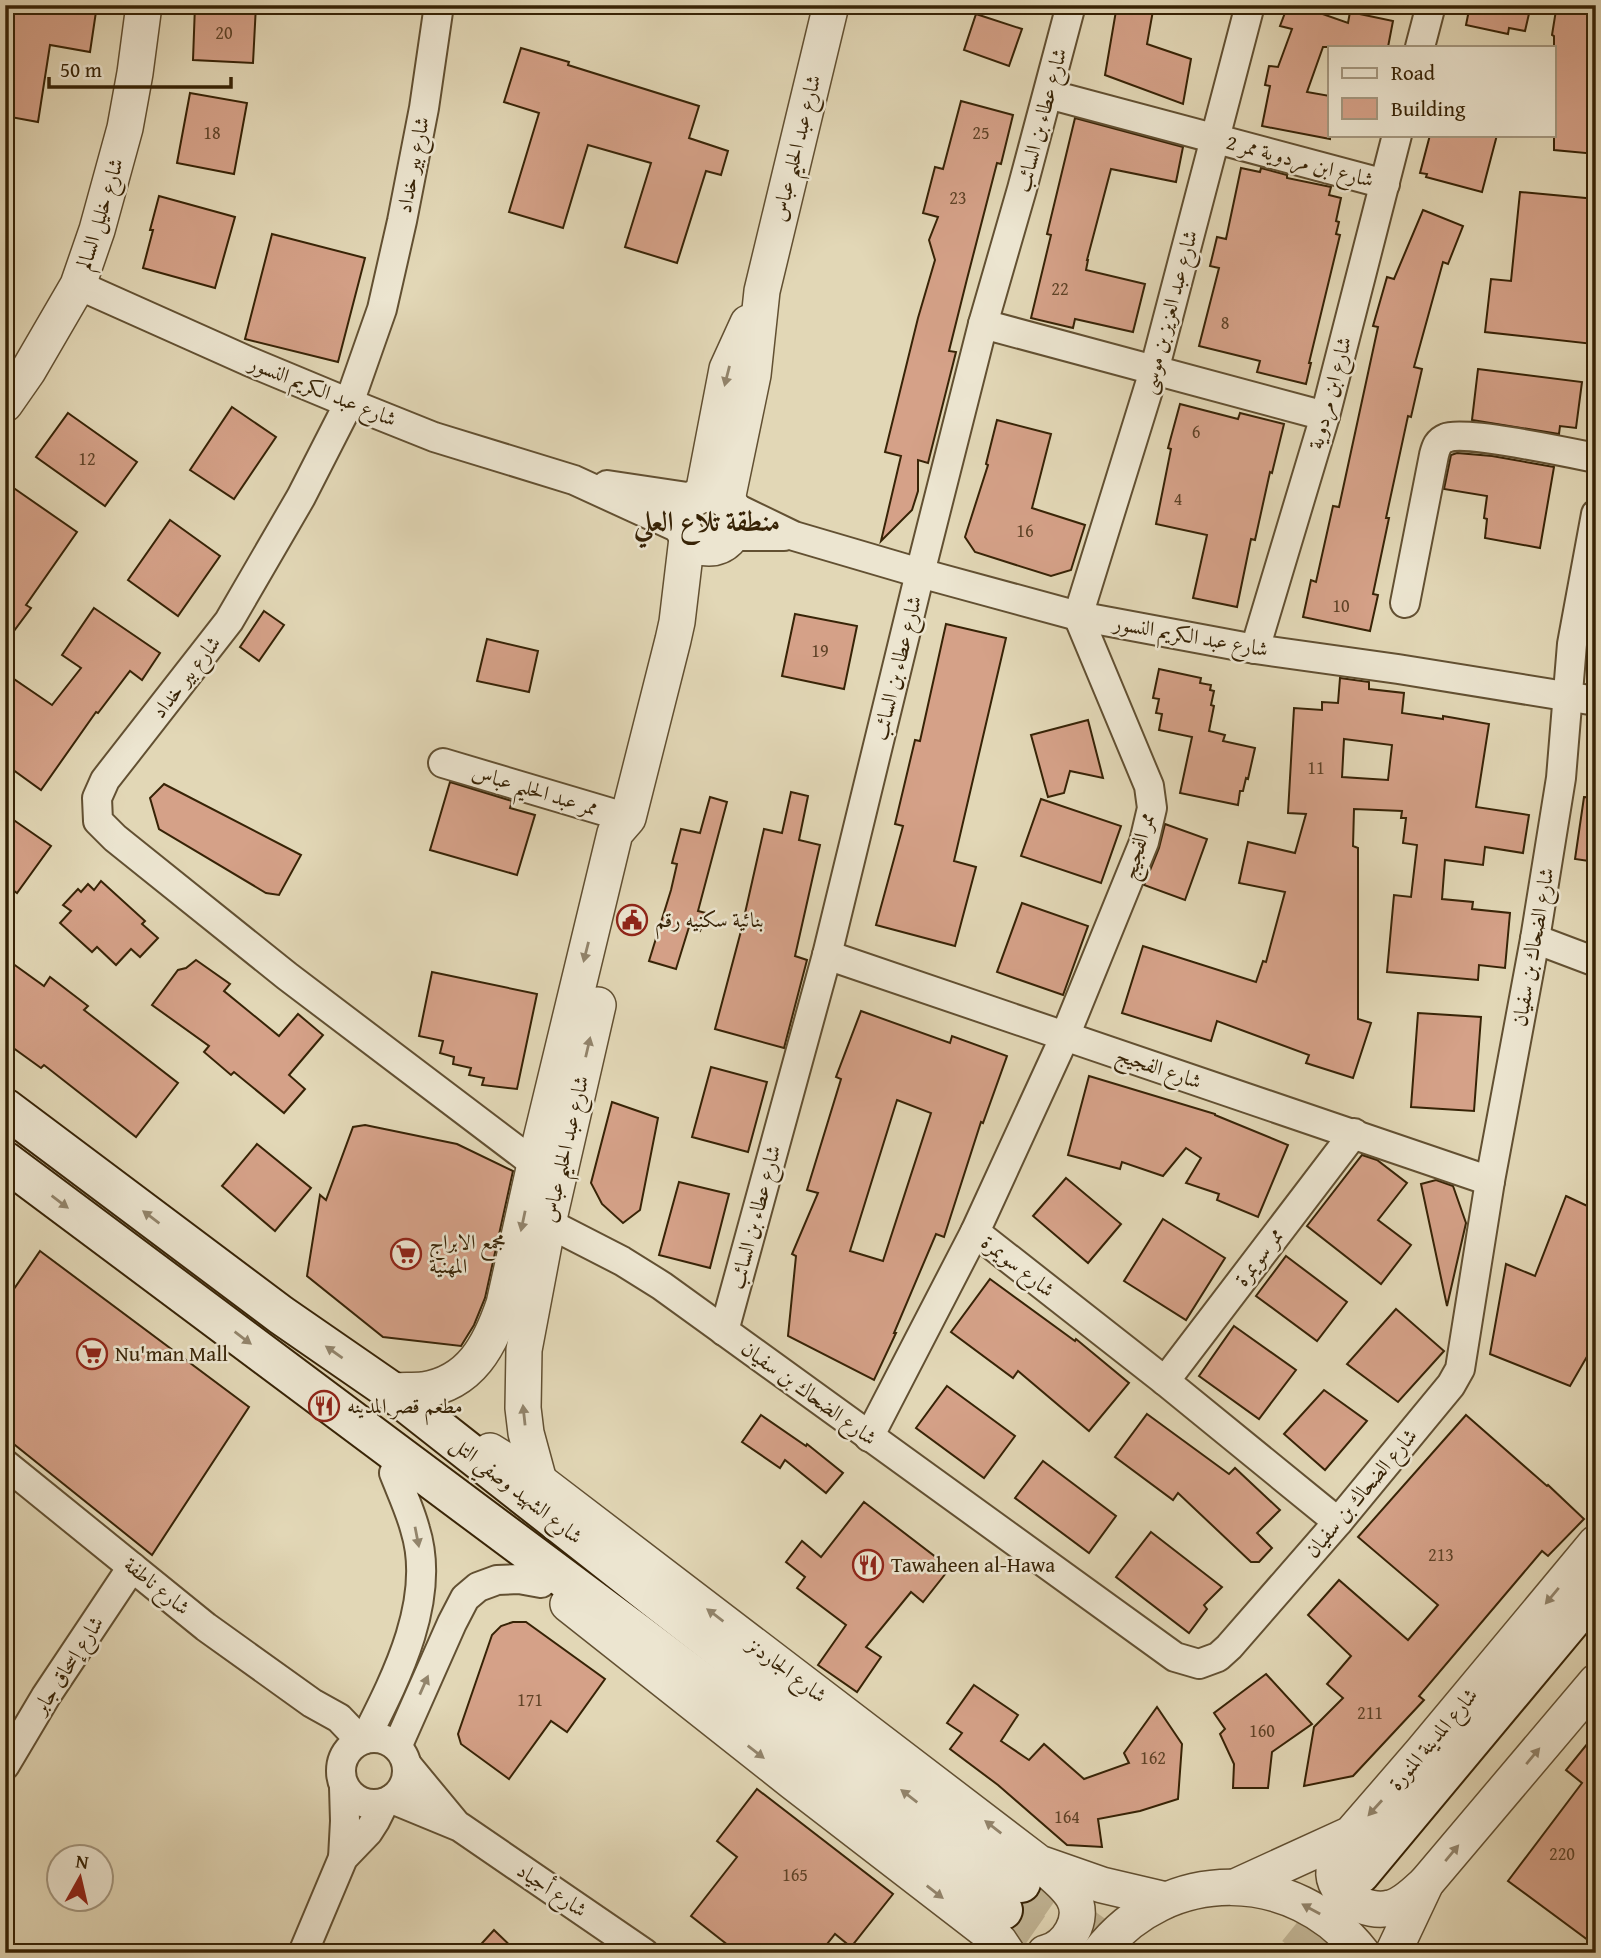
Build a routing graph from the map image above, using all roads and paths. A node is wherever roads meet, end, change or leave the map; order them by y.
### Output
1 (144, 5) edge
2 (439, 5) edge
3 (831, 5) edge
4 (1071, 5) edge
5 (1250, 5) edge
6 (1430, 5) edge
7 (1420, 46) edge
8 (1048, 94) junction
9 (1397, 136) edge
10 (1215, 137) junction
11 (1385, 184) junction
12 (78, 285) junction
13 (984, 324) junction
14 (1154, 371) junction
15 (349, 403) junction
16 (5, 404) edge
17 (1325, 416) junction
18 (1596, 458) edge
19 (1596, 514) edge
20 (710, 519) junction
21 (920, 573) junction
22 (1405, 603) dead end
23 (1078, 616) junction
24 (1255, 649) junction
25 (1567, 696) junction
26 (1596, 701) edge
27 (443, 763) dead end
28 (628, 818) junction
29 (1535, 939) junction
30 (827, 955) junction
31 (1596, 962) edge
32 (1065, 1036) junction
33 (5, 1108) edge
34 (1354, 1133) junction
35 (5, 1161) edge
36 (535, 1164) junction
37 (1490, 1181) junction
38 (548, 1223) junction
39 (975, 1232) junction
40 (724, 1331) junction
41 (1165, 1381) junction
42 (404, 1402) junction
43 (364, 1430) junction
44 (869, 1437) junction
45 (5, 1464) edge
46 (394, 1473) junction
47 (539, 1481) junction
48 (1338, 1522) junction
49 (1596, 1543) edge
50 (132, 1567) junction
51 (541, 1583) junction
52 (1596, 1591) edge
53 (1596, 1629) edge
54 (1596, 1682) edge
55 (312, 1703) junction
56 (363, 1740) junction
57 (402, 1756) junction
58 (5, 1765) edge
59 (343, 1774) junction
60 (388, 1801) junction
61 (460, 1827) junction
62 (1352, 1834) junction
63 (342, 1858) junction
64 (1426, 1884) junction
65 (1234, 1887) junction
66 (1166, 1900) junction
67 (1014, 1910) edge
68 (303, 1953) edge
69 (644, 1953) edge
70 (1043, 1953) edge
71 (1099, 1953) edge
72 (1362, 1953) edge
73 (1393, 1953) edge

1 - 12 street, شارع خليل السالم
2 - 15 street, شارع بير خداد
3 - 20 street, شارع عبد الحليم عباس
4 - 8 street, شارع عطاء بن السائب
5 - 10 street, شارع عبد العزيز بن موسى
6 - 7 street
8 - 10 street, شارع ابن مردوية ممر 2
8 - 13 street, شارع عطاء بن السائب
9 - 11 street, شارع ابن مردوية
10 - 11 street, شارع ابن مردوية ممر 2
10 - 14 street, شارع عبد العزيز بن موسى
11 - 17 street, شارع ابن مردوية
12 - 15 street, شارع عبد الكريم النسور
12 - 16 street, شارع خليل السالم
13 - 14 street
13 - 21 street, شارع عطاء بن السائب
14 - 17 street
14 - 23 street, شارع عبد العزيز بن موسى
15 - 20 street, شارع عبد الكريم النسور
15 - 36 street, شارع بير خداد
17 - 24 street, شارع ابن مردوية
18 - 22 street
19 - 25 street, شارع الضحاك بن سفيان
20 - 21 street, شارع عبد الكريم النسور
20 - 28 street, شارع عبد الحليم عباس
21 - 23 street, شارع عبد الكريم النسور
21 - 30 street, شارع عطاء بن السائب
23 - 24 street, شارع عبد الكريم النسور
23 - 32 street, ممر الفجيج
24 - 25 street, شارع عبد الكريم النسور
25 - 26 street, شارع عبد الكريم النسور
25 - 29 street, شارع الضحاك بن سفيان
27 - 28 street, ممر عبد الحليم عباس
28 -> 36 street, شارع عبد الحليم عباس
38 -> 28 street, شارع عبد الحليم عباس
29 - 31 street
29 - 37 street, شارع الضحاك بن سفيان
30 - 32 street, شارع الفجيج
30 - 40 street, شارع عطاء بن السائب
32 - 34 street, شارع الفجيج
32 - 39 street, شارع سويمرة
42 -> 33 main road, شارع الشهيد وصفي التل
34 - 37 street, شارع الفجيج
34 - 41 street, ممر سويمرة
35 -> 43 main road, شارع الشهيد وصفي التل
36 -> 42 street, شارع عبد الحليم عباس
37 - 48 street, شارع الضحاك بن سفيان
38 - 40 street, شارع الضحاك بن سفيان
47 -> 38 street, شارع عبد الحليم عباس
39 - 41 street, شارع سويمرة
39 - 44 street
40 - 44 street, شارع الضحاك بن سفيان
41 - 48 street, شارع سويمرة
42 - 47 street, شارع الجاردنز
67 -> 42 main road, شارع الشهيد وصفي التل
43 - 46 street, شارع الجاردنز
43 - 67 main road, شارع الشهيد وصفي التل
44 - 48 street, شارع الضحاك بن سفيان
45 - 50 street, شارع ناطفة
46 - 51 street, شارع الجاردنز
46 -> 56 street
67 -> 47 street, شارع الجاردنز
49 -> 62 street, شارع المدينة المنورة
50 - 55 street, شارع ناطفة
50 - 58 street, شارع إسحاق جابر
57 -> 51 street
51 -> 67 street, شارع الجاردنز
52 - 53 main road, شارع المدينة المنورة
64 -> 54 street
55 - 56 street, شارع ناطفة
55 - 59 street, شارع ناطفة
56 - 57 street
56 - 59 street
57 - 60 street
57 - 61 street, شارع أجياد
59 - 60 street
59 - 63 street
60 - 61 street, شارع أجياد
60 - 63 street
61 - 69 street, شارع أجياد
62 - 64 street
62 - 65 street, شارع المدينة المنورة
63 - 68 street
64 - 73 street
65 - 66 street
72 -> 65 street
66 - 67 street, شارع الجاردنز
66 - 71 street
67 - 70 street
67 - 70 street

